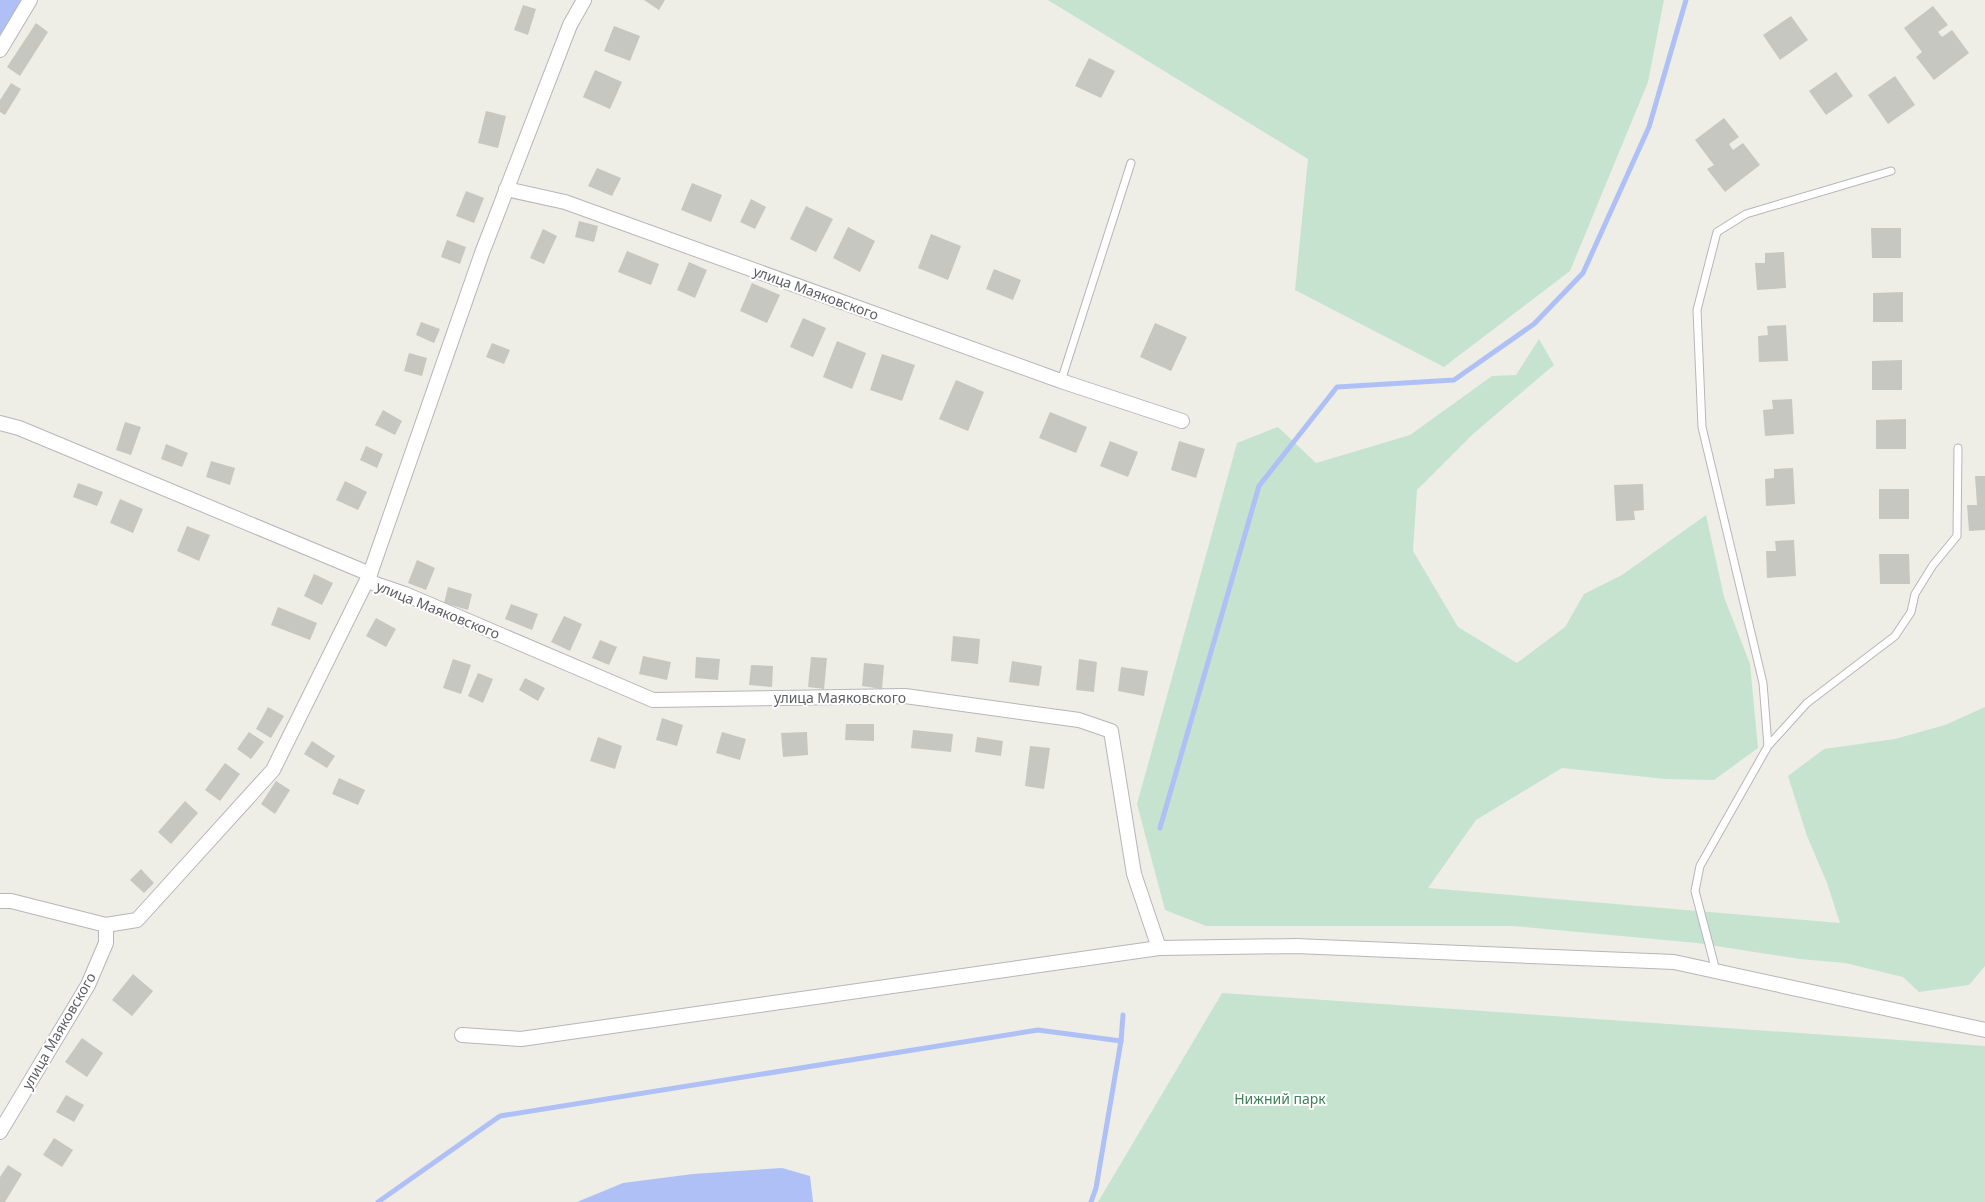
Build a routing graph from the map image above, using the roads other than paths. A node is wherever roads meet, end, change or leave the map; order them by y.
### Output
1 (30, 0) edge
2 (584, 0) edge
3 (0, 50) edge
4 (1131, 163) dead end
5 (1890, 171) dead end
6 (506, 189) junction
7 (1061, 381) junction
8 (1182, 420) dead end
9 (0, 423) edge
10 (1958, 448) dead end
11 (369, 577) junction
12 (1768, 746) junction
13 (0, 901) edge
14 (106, 925) junction
15 (1160, 948) junction
16 (1716, 971) junction
17 (1985, 1030) edge
18 (462, 1035) dead end
19 (0, 1132) edge

1 - 3 street
2 - 6 street, улица Маяковского
4 - 7 lane
5 - 12 lane
6 - 7 street, улица Маяковского
6 - 11 street, улица Маяковского
7 - 8 street, улица Маяковского
9 - 11 street, улица Маяковского
10 - 12 lane
11 - 14 street, улица Маяковского
11 - 15 street, улица Маяковского
12 - 16 lane
13 - 14 street, улица Маяковского
14 - 19 street, улица Маяковского
15 - 16 street
15 - 18 street
16 - 17 street

